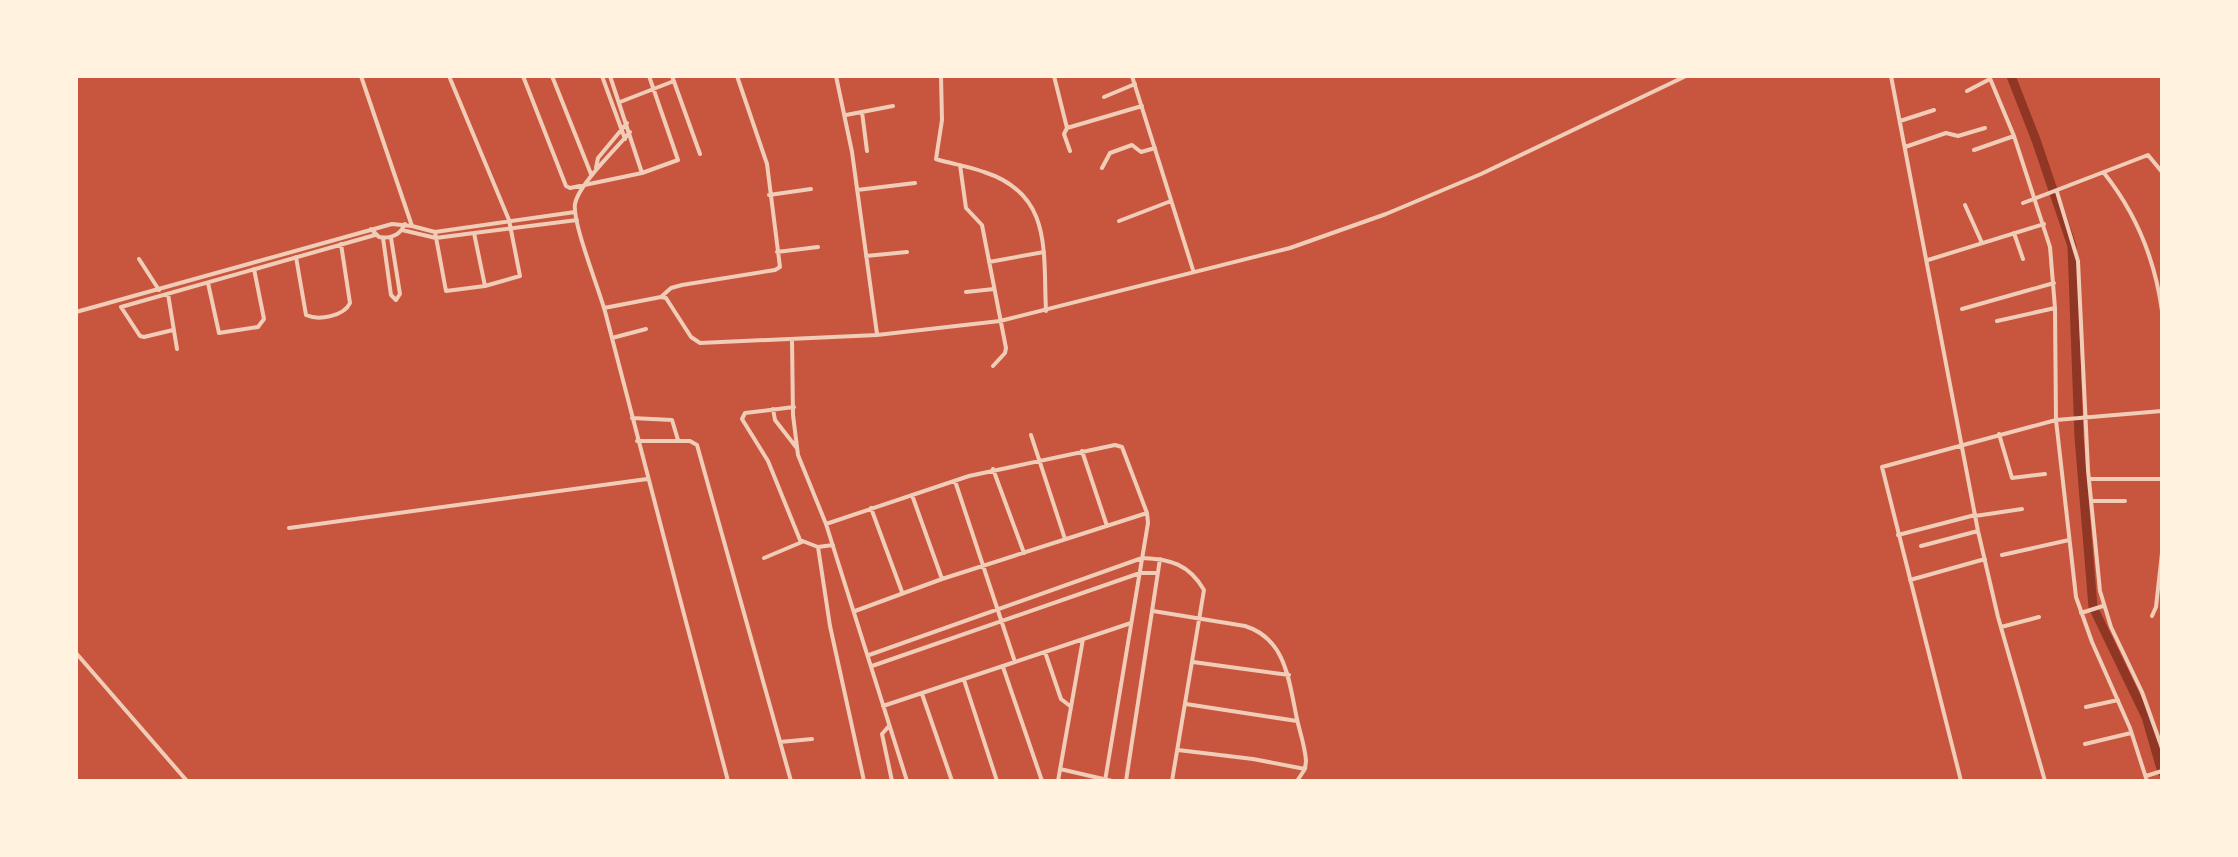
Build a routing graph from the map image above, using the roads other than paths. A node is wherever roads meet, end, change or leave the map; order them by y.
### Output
1 (361, 76) edge
2 (449, 76) edge
3 (523, 76) edge
4 (552, 76) edge
5 (602, 76) edge
6 (610, 76) edge
7 (649, 76) edge
8 (737, 76) edge
9 (836, 76) edge
10 (941, 76) edge
11 (1054, 76) edge
12 (1132, 76) edge
13 (1686, 76) edge
14 (1891, 76) edge
15 (1989, 77) edge
16 (673, 78) edge
17 (1135, 84) junction
18 (653, 88) junction
19 (615, 89) junction
20 (1967, 91) dead end
21 (608, 92) junction
22 (1104, 97) dead end
23 (620, 102) junction
24 (893, 106) dead end
25 (1142, 106) junction
26 (1934, 110) dead end
27 (862, 112) junction
28 (846, 115) junction
29 (1900, 121) junction
30 (627, 123) junction
31 (1067, 128) junction
32 (1985, 128) dead end
33 (622, 130) junction
34 (630, 132) junction
35 (2014, 136) junction
36 (625, 139) junction
37 (1905, 147) junction
38 (1155, 148) junction
39 (604, 150) junction
40 (1974, 150) dead end
41 (867, 151) dead end
42 (1070, 151) dead end
43 (700, 154) dead end
44 (611, 156) junction
45 (960, 165) junction
46 (596, 168) junction
47 (1102, 168) dead end
48 (2162, 172) edge
49 (642, 173) junction
50 (2104, 173) junction
51 (591, 175) junction
52 (915, 183) dead end
53 (586, 184) junction
54 (811, 189) dead end
55 (857, 190) junction
56 (2056, 192) junction
57 (769, 195) junction
58 (2037, 199) junction
59 (1171, 201) junction
60 (2023, 203) dead end
61 (1965, 205) dead end
62 (575, 212) junction
63 (509, 220) junction
64 (577, 220) junction
65 (1119, 221) dead end
66 (405, 224) junction
67 (2044, 224) junction
68 (412, 226) junction
69 (511, 227) junction
70 (371, 229) junction
71 (402, 230) junction
72 (474, 233) junction
73 (2014, 233) junction
74 (375, 235) junction
75 (436, 235) junction
76 (340, 237) junction
77 (383, 238) junction
78 (391, 238) junction
79 (1982, 243) junction
80 (341, 244) junction
81 (818, 247) dead end
82 (777, 252) junction
83 (907, 252) dead end
84 (1044, 252) junction
85 (866, 256) junction
86 (296, 257) junction
87 (139, 259) dead end
88 (2023, 259) dead end
89 (1927, 260) junction
90 (989, 262) junction
91 (253, 266) junction
92 (1193, 270) junction
93 (208, 283) junction
94 (2054, 283) junction
95 (485, 286) junction
96 (167, 288) junction
97 (994, 289) junction
98 (159, 290) junction
99 (966, 292) dead end
100 (168, 294) junction
101 (661, 297) junction
102 (119, 304) junction
103 (604, 308) junction
104 (2055, 308) junction
105 (1962, 309) dead end
106 (1049, 310) junction
107 (2162, 311) edge
108 (76, 312) edge
109 (1000, 321) junction
110 (1997, 321) dead end
111 (646, 329) dead end
112 (173, 330) junction
113 (877, 335) junction
114 (612, 338) junction
115 (792, 340) junction
116 (177, 349) dead end
117 (993, 366) dead end
118 (794, 407) junction
119 (773, 409) junction
120 (2162, 411) edge
121 (2084, 417) junction
122 (632, 418) junction
123 (2059, 419) junction
124 (1999, 434) junction
125 (1031, 435) dead end
126 (678, 440) junction
127 (637, 441) junction
128 (1959, 444) junction
129 (797, 447) junction
130 (1082, 451) junction
131 (1039, 459) junction
132 (993, 469) junction
133 (2045, 474) dead end
134 (647, 479) junction
135 (2089, 479) junction
136 (2162, 479) edge
137 (955, 481) junction
138 (912, 495) junction
139 (2091, 501) junction
140 (2125, 501) dead end
141 (871, 508) junction
142 (2022, 509) dead end
143 (1147, 513) junction
144 (1975, 516) junction
145 (826, 524) junction
146 (1107, 526) junction
147 (289, 528) dead end
148 (1978, 531) junction
149 (1898, 535) junction
150 (1065, 539) junction
151 (2069, 540) junction
152 (802, 542) junction
153 (833, 545) junction
154 (1921, 546) dead end
155 (818, 547) junction
156 (1024, 553) junction
157 (2162, 553) edge
158 (2002, 555) dead end
159 (764, 558) dead end
160 (1142, 558) junction
161 (1160, 559) junction
162 (1985, 559) junction
163 (982, 566) junction
164 (1140, 573) junction
165 (1158, 573) junction
166 (942, 579) junction
167 (1910, 580) junction
168 (903, 593) junction
169 (2102, 606) junction
170 (855, 611) junction
171 (996, 611) junction
172 (1153, 611) junction
173 (2083, 612) junction
174 (2152, 616) dead end
175 (2039, 617) dead end
176 (1199, 620) junction
177 (1000, 621) junction
178 (1131, 623) junction
179 (2001, 627) junction
180 (1083, 639) junction
181 (1045, 652) junction
182 (76, 653) edge
183 (869, 655) junction
184 (1015, 662) junction
185 (1193, 662) junction
186 (871, 666) junction
187 (1003, 667) junction
188 (1289, 675) junction
189 (964, 680) junction
190 (922, 694) junction
191 (2118, 700) junction
192 (1186, 704) junction
193 (883, 706) junction
194 (1071, 706) junction
195 (2086, 707) dead end
196 (1297, 721) junction
197 (889, 726) junction
198 (2131, 733) junction
199 (812, 739) dead end
200 (780, 742) junction
201 (2085, 744) dead end
202 (2162, 748) edge
203 (1178, 750) junction
204 (1060, 769) junction
205 (1305, 769) junction
206 (2162, 771) edge
207 (2148, 777) edge
208 (1105, 780) edge
209 (187, 781) edge
210 (728, 781) edge
211 (791, 781) edge
212 (864, 781) edge
213 (892, 781) edge
214 (907, 781) edge
215 (952, 781) edge
216 (997, 781) edge
217 (1042, 781) edge
218 (1058, 781) edge
219 (1112, 781) edge
220 (1126, 781) edge
221 (1172, 781) edge
222 (1297, 781) edge
223 (1961, 781) edge
224 (2045, 781) edge

1 - 68 street
2 - 63 street
3 - 53 street
4 - 51 street
5 - 21 street
6 - 19 street
7 - 18 street
8 - 57 street
9 - 28 street
10 - 45 street
11 - 31 street
12 - 17 street
13 - 92 street
14 - 29 street
15 - 20 street
15 - 35 street
16 - 18 street
16 - 43 street
17 - 22 street
17 - 25 street
18 - 23 street
18 - 49 street
19 - 21 street
19 - 23 street
21 - 33 street
23 - 30 street
24 - 27 street
25 - 31 street
25 - 38 street
26 - 29 street
27 - 28 street
27 - 41 street
28 - 55 street
29 - 37 street
30 - 33 street
30 - 34 street
31 - 42 street
32 - 37 street
33 - 36 street
33 - 39 street
34 - 36 street
34 - 49 street
35 - 40 street
35 - 58 street
36 - 44 street
37 - 89 street
38 - 47 street
38 - 59 street
39 - 44 street
39 - 46 street
44 - 46 street
45 - 84 street
45 - 90 street
46 - 51 street
48 - 50 street
49 - 53 street
50 - 56 street
50 - 107 street
51 - 53 street
52 - 55 street
53 - 62 street
54 - 57 street
55 - 85 street
56 - 58 street
56 - 121 street
57 - 82 street
58 - 60 street
58 - 67 street
59 - 65 street
59 - 92 street
61 - 79 street
62 - 63 street
62 - 64 street
63 - 69 street
63 - 75 street
64 - 69 street
64 - 103 street
66 - 68 street
66 - 70 street
66 - 71 street
67 - 73 street
67 - 94 street
68 - 75 street
69 - 72 street
69 - 95 street
70 - 74 street
70 - 76 street
71 - 75 street
71 - 78 street
72 - 75 street
72 - 95 street
73 - 79 street
73 - 88 street
74 - 77 street
74 - 80 street
75 - 95 street
76 - 80 street
76 - 91 street
77 - 78 street
77 - 78 street
79 - 89 street
80 - 86 street
80 - 86 street
81 - 82 street
82 - 101 street
83 - 85 street
84 - 90 street
84 - 106 street
85 - 113 street
86 - 91 street
87 - 98 street
89 - 128 street
90 - 97 street
91 - 93 street
91 - 93 street
91 - 96 street
92 - 106 street
93 - 100 street
94 - 104 street
94 - 105 street
96 - 98 street
96 - 100 street
97 - 99 street
97 - 109 street
98 - 102 street
100 - 102 street
100 - 112 street
101 - 103 street
101 - 115 street
102 - 108 street
102 - 112 street
103 - 114 street
104 - 110 street
104 - 123 street
106 - 109 street
109 - 113 street
109 - 117 street
111 - 114 street
112 - 116 street
113 - 115 street
114 - 122 street
115 - 118 street
118 - 119 street
118 - 129 street
119 - 129 street
119 - 152 street
120 - 121 street
121 - 123 street
121 - 135 street
122 - 126 street
122 - 127 street
123 - 124 street
123 - 151 street
124 - 128 street
124 - 133 street
125 - 131 street
126 - 127 street
126 - 200 street
127 - 134 street
128 - 144 street
128 - 149 street
129 - 145 street
130 - 131 street
130 - 143 street
130 - 146 street
131 - 132 street
131 - 150 street
132 - 137 street
132 - 156 street
134 - 147 street
134 - 210 street
135 - 136 street
135 - 139 street
137 - 138 street
137 - 163 street
138 - 141 street
138 - 166 street
139 - 140 street
139 - 169 street
141 - 145 street
141 - 168 street
142 - 144 street
143 - 146 street
143 - 160 street
144 - 148 street
144 - 149 street
145 - 153 street
146 - 150 street
148 - 154 street
148 - 162 street
149 - 167 street
150 - 156 street
151 - 158 street
151 - 173 street
152 - 155 street
152 - 159 street
153 - 155 street
153 - 170 street
155 - 212 street
156 - 163 street
157 - 174 street
160 - 161 street
160 - 164 street
160 - 171 street
161 - 165 street
161 - 176 street
162 - 167 street
162 - 179 street
163 - 166 street
163 - 171 street
164 - 165 street
164 - 177 street
164 - 178 street
165 - 172 street
166 - 168 street
167 - 223 street
168 - 170 street
169 - 173 street
169 - 202 street
170 - 183 street
171 - 177 street
171 - 183 street
172 - 176 street
172 - 220 street
173 - 191 street
175 - 179 street
176 - 185 street
176 - 188 street
177 - 184 street
177 - 186 street
178 - 180 street
178 - 208 street
179 - 224 street
180 - 181 street
180 - 194 street
181 - 184 street
181 - 194 street
182 - 209 street
183 - 186 street
184 - 187 street
185 - 188 street
185 - 192 street
186 - 193 street
187 - 189 street
187 - 217 street
188 - 196 street
189 - 190 street
189 - 216 street
190 - 193 street
190 - 215 street
191 - 195 street
191 - 198 street
192 - 196 street
192 - 203 street
193 - 197 street
194 - 204 street
196 - 205 street
197 - 213 street
197 - 214 street
198 - 201 street
198 - 207 street
199 - 200 street
200 - 211 street
203 - 205 street
203 - 221 street
204 - 208 street
204 - 218 street
205 - 222 street
206 - 207 street
208 - 219 street

